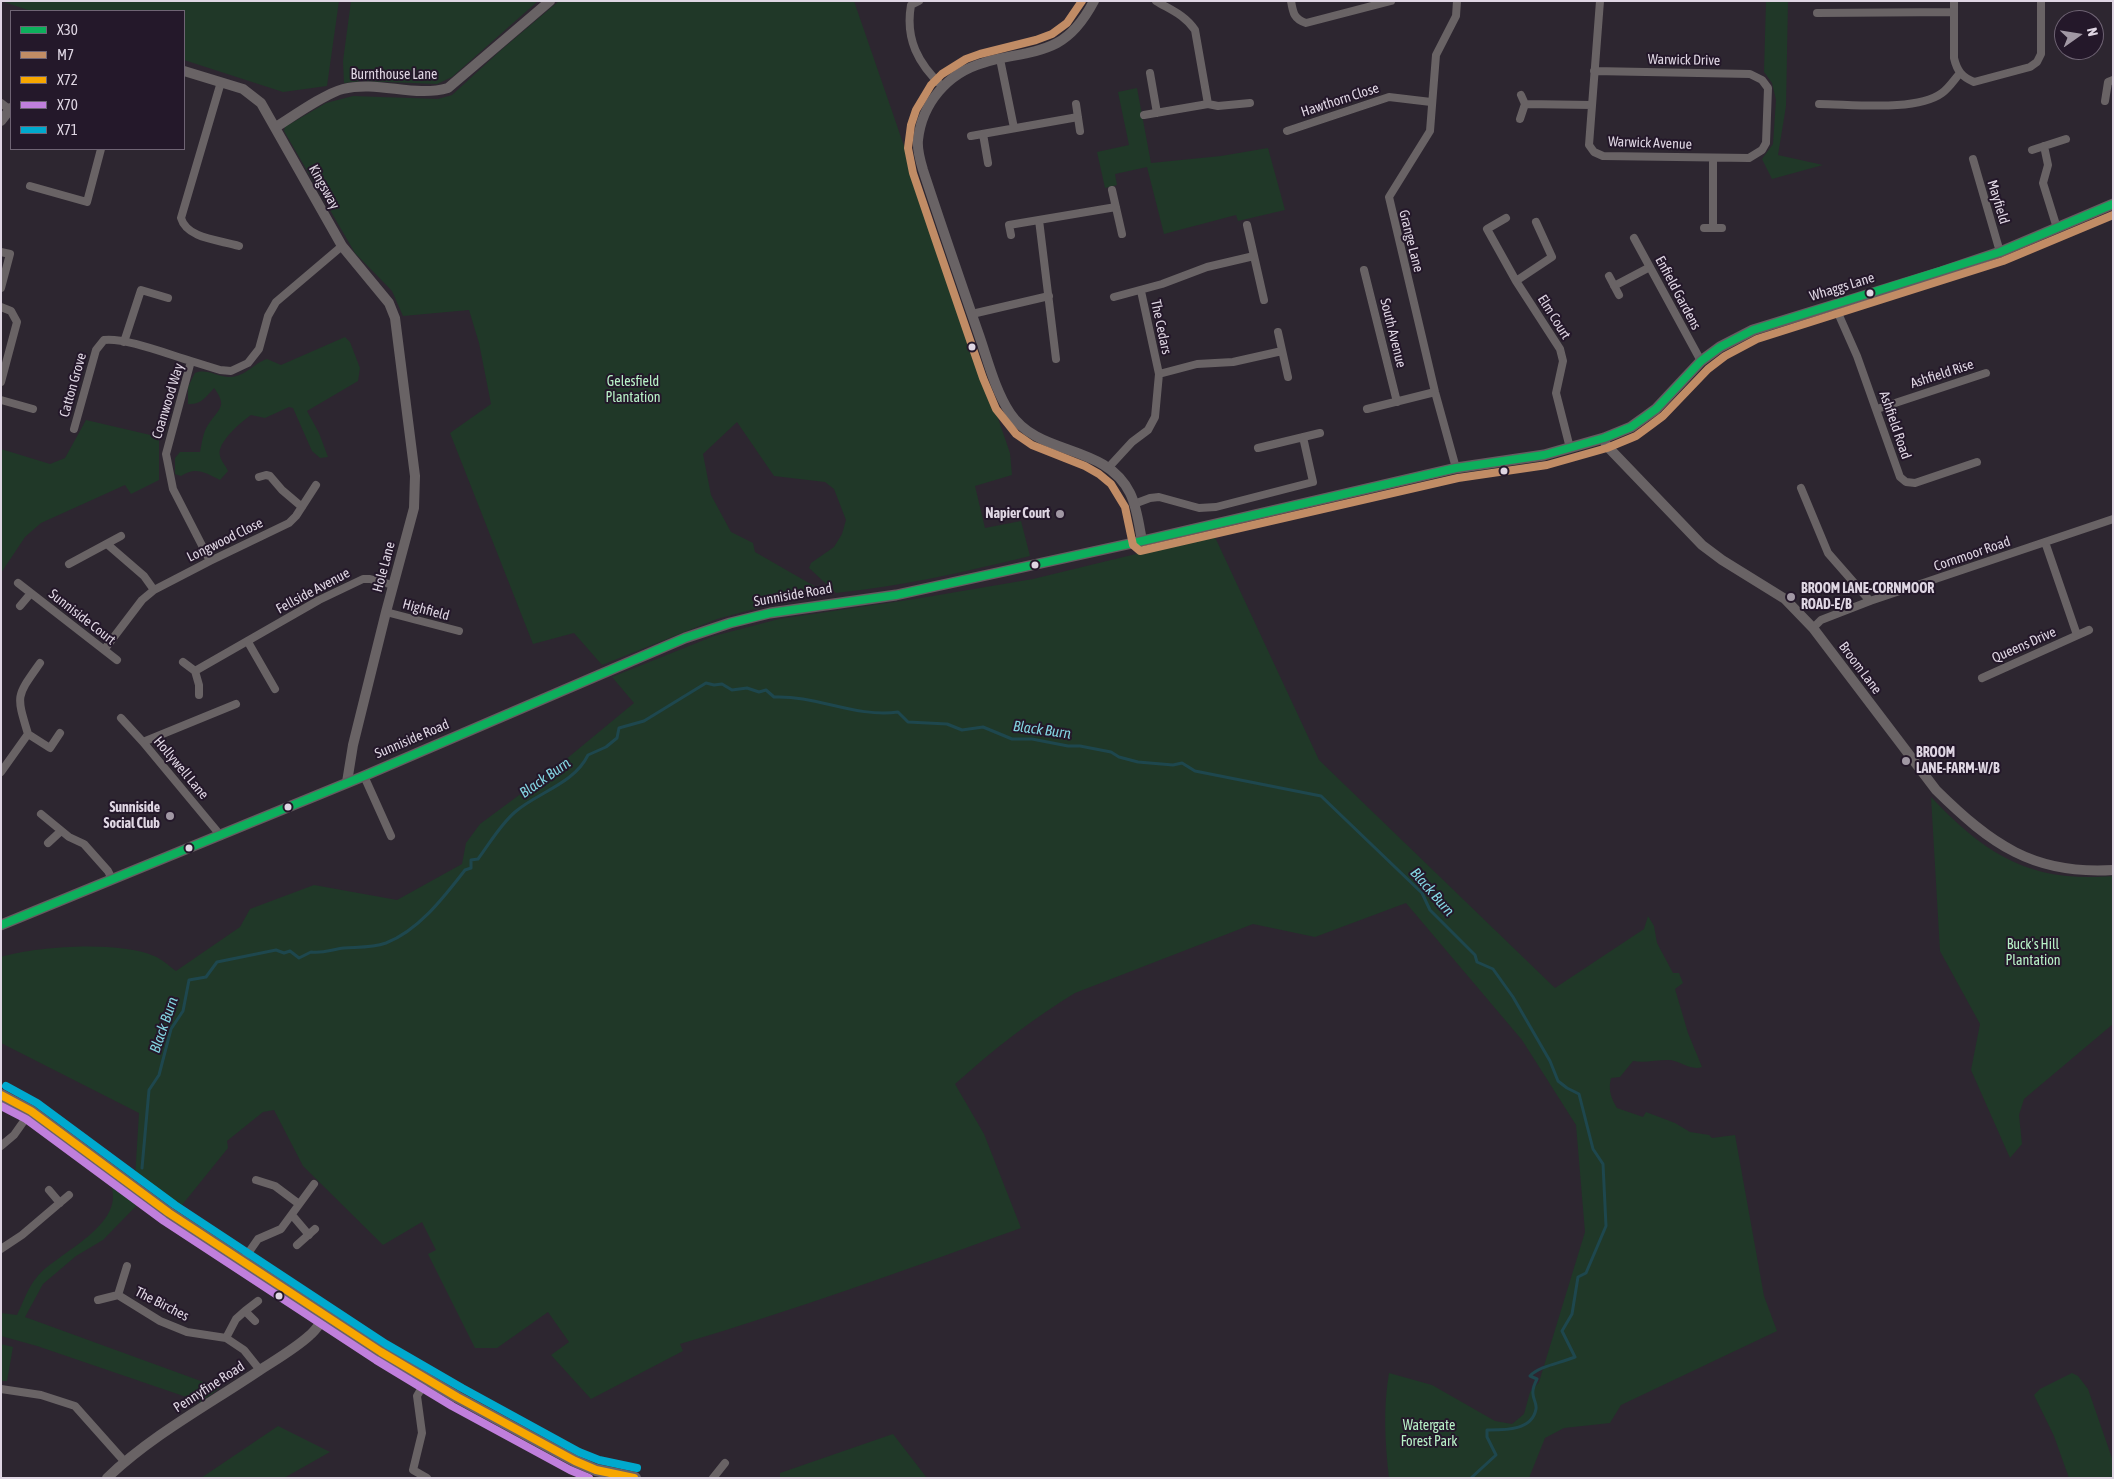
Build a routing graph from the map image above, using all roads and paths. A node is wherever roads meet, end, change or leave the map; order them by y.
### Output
1 (550, 1) edge
2 (919, 1) edge
3 (1094, 1) edge
4 (1291, 1) edge
5 (1391, 1) edge
6 (1457, 1) edge
7 (1600, 1) edge
8 (1954, 1) edge
9 (2041, 1) edge
10 (1158, 2) edge
11 (1954, 12) junction
12 (1817, 13) dead end
13 (1000, 59) junction
14 (185, 71) edge
15 (1594, 72) junction
16 (1150, 73) dead end
17 (1960, 73) junction
18 (2113, 80) edge
19 (221, 82) junction
20 (943, 87) junction
21 (1768, 88) joint
22 (1521, 95) dead end
23 (2105, 101) dead end
24 (1250, 102) dead end
25 (1432, 102) junction
26 (1076, 104) dead end
27 (1208, 104) junction
28 (1526, 104) junction
29 (1819, 104) dead end
30 (1592, 105) junction
31 (10, 110) edge
32 (1157, 113) junction
33 (1144, 115) dead end
34 (1078, 117) junction
35 (1520, 119) dead end
36 (1, 121) edge
37 (276, 127) junction
38 (1014, 128) junction
39 (1287, 130) dead end
40 (1080, 131) dead end
41 (983, 134) junction
42 (971, 136) dead end
43 (2066, 140) dead end
44 (2044, 146) junction
45 (101, 150) edge
46 (2032, 150) dead end
47 (1713, 158) junction
48 (1973, 159) dead end
49 (988, 163) dead end
50 (30, 186) dead end
51 (1112, 190) dead end
52 (2113, 204) edge
53 (1116, 207) junction
54 (1506, 218) dead end
55 (1039, 220) junction
56 (1247, 225) dead end
57 (1536, 228) dead end
58 (1704, 228) dead end
59 (1714, 228) junction
60 (1722, 228) dead end
61 (2057, 228) junction
62 (1122, 234) dead end
63 (1010, 235) dead end
64 (1634, 238) dead end
65 (239, 246) dead end
66 (342, 246) junction
67 (1, 252) edge
68 (2000, 252) junction
69 (1254, 256) junction
70 (1650, 267) junction
71 (1364, 270) dead end
72 (1609, 276) dead end
73 (1516, 281) junction
74 (1614, 286) junction
75 (1, 288) edge
76 (1141, 291) junction
77 (1619, 294) dead end
78 (1049, 296) junction
79 (1114, 297) dead end
80 (168, 298) dead end
81 (1264, 300) dead end
82 (1834, 304) junction
83 (1, 307) edge
84 (972, 314) junction
85 (1278, 332) dead end
86 (124, 342) junction
87 (1282, 351) junction
88 (400, 356) joint
89 (1056, 359) dead end
90 (191, 361) junction
91 (1701, 361) junction
92 (1986, 373) dead end
93 (1159, 374) junction
94 (1288, 377) dead end
95 (1, 382) edge
96 (1435, 392) junction
97 (1, 400) edge
98 (1397, 402) junction
99 (33, 409) dead end
100 (1367, 409) dead end
101 (1877, 409) junction
102 (74, 430) dead end
103 (1320, 433) dead end
104 (1303, 437) junction
105 (1604, 438) junction
106 (1258, 448) dead end
107 (1570, 448) junction
108 (1977, 462) dead end
109 (1109, 467) junction
110 (1456, 468) junction
111 (259, 477) dead end
112 (316, 485) dead end
113 (1801, 488) dead end
114 (1134, 504) junction
115 (302, 508) junction
116 (2113, 519) edge
117 (121, 536) dead end
118 (1142, 541) junction
119 (2046, 542) junction
120 (107, 544) junction
121 (210, 560) junction
122 (69, 564) dead end
123 (18, 582) dead end
124 (393, 585) junction
125 (154, 590) junction
126 (31, 593) junction
127 (1870, 601) junction
128 (20, 606) dead end
129 (386, 612) junction
130 (1813, 628) junction
131 (2089, 630) dead end
132 (459, 631) dead end
133 (2077, 635) junction
134 (248, 642) junction
135 (104, 650) junction
136 (117, 660) dead end
137 (183, 662) dead end
138 (40, 663) dead end
139 (195, 671) junction
140 (1982, 678) dead end
141 (275, 689) dead end
142 (198, 695) dead end
143 (236, 704) dead end
144 (121, 718) dead end
145 (60, 733) dead end
146 (28, 734) junction
147 (143, 742) junction
148 (1, 772) edge
149 (364, 776) junction
150 (347, 782) junction
151 (41, 814) dead end
152 (60, 830) junction
153 (221, 836) junction
154 (391, 836) dead end
155 (48, 843) dead end
156 (2113, 870) edge
157 (112, 879) junction
158 (1, 925) edge
159 (1, 1095) edge
160 (31, 1111) junction
161 (1, 1146) edge
162 (256, 1180) dead end
163 (314, 1184) dead end
164 (49, 1190) dead end
165 (70, 1195) dead end
166 (60, 1204) junction
167 (299, 1204) junction
168 (292, 1215) junction
169 (316, 1229) dead end
170 (309, 1235) junction
171 (297, 1244) dead end
172 (1, 1248) edge
173 (242, 1262) junction
174 (127, 1266) dead end
175 (118, 1295) junction
176 (98, 1300) dead end
177 (258, 1301) dead end
178 (245, 1311) junction
179 (325, 1317) junction
180 (255, 1321) dead end
181 (226, 1338) junction
182 (260, 1370) junction
183 (427, 1379) junction
184 (1, 1389) edge
185 (124, 1461) junction
186 (725, 1463) dead end
187 (107, 1478) edge
188 (427, 1478) edge
189 (635, 1478) edge
190 (713, 1478) edge

1 - 37 street, Burnthouse Lane
2 - 20 street
3 - 13 street
4 - 5 street
6 - 25 street, Grange Lane
7 - 15 street, Warwick Avenue
8 - 11 street
9 - 17 street
10 - 27 street
11 - 12 street
11 - 17 street
13 - 20 street
13 - 38 street
14 - 19 street, Kingsway
15 - 21 street, Warwick Drive
15 - 30 street, Warwick Avenue
16 - 32 street
17 - 29 street
18 - 23 street
19 - 37 street, Kingsway
19 - 65 street
20 - 84 street
21 - 47 street, Warwick Avenue
22 - 28 street
24 - 27 street
25 - 39 street, Hawthorn Close
25 - 96 street, Grange Lane
26 - 34 street
27 - 32 street
28 - 30 street
28 - 35 street
30 - 47 street, Warwick Avenue
31 - 36 street
32 - 33 street
34 - 38 street
34 - 40 street
37 - 66 street, Kingsway
38 - 41 street
41 - 42 street
41 - 49 street
43 - 44 street
44 - 46 street
44 - 61 street
45 - 50 street
47 - 59 street
48 - 68 street, Mayfield
51 - 53 street
52 - 61 main road, Whaggs Lane
53 - 55 street
53 - 62 street
54 - 73 street, Elm Court
55 - 63 street
55 - 78 street
56 - 69 street
57 - 73 street
58 - 59 street
59 - 60 street
61 - 68 main road, Whaggs Lane
64 - 70 street, Enfield Gardens
66 - 88 street, Kingsway
66 - 90 street, Coanwood Way
67 - 75 street
68 - 82 main road, Whaggs Lane
69 - 76 street, The Cedars
69 - 81 street
70 - 74 street
70 - 91 street, Enfield Gardens
71 - 98 street, South Avenue
72 - 74 street
73 - 107 street, Elm Court
74 - 77 street
76 - 79 street
76 - 93 street, The Cedars
78 - 84 street
78 - 89 street
80 - 86 street
82 - 91 main road, Whaggs Lane
82 - 101 street, Ashfield Road
83 - 95 street
84 - 109 street
85 - 87 street
86 - 90 street, Catton Grove
86 - 102 street, Catton Grove
87 - 93 street
87 - 94 street
88 - 124 street, Hole Lane
90 - 121 street, Coanwood Way
91 - 105 main road, Whaggs Lane
92 - 101 street, Ashfield Rise
93 - 109 street, The Cedars
96 - 98 street
96 - 110 street, Grange Lane
97 - 99 street
98 - 100 street
101 - 108 street, Ashfield Road
103 - 104 street
104 - 106 street
104 - 114 street
105 - 107 main road, Sunniside Road
105 - 130 street, Broom Lane
107 - 110 main road, Sunniside Road
109 - 114 street
110 - 118 main road, Sunniside Road
111 - 115 street
112 - 115 street, Longwood Close
113 - 127 street
114 - 118 street
115 - 121 street, Longwood Close
116 - 119 street, Cornmoor Road
117 - 120 street
118 - 149 main road, Sunniside Road
119 - 127 street, Cornmoor Road
119 - 133 street, Queens Drive
120 - 122 street
120 - 125 street
121 - 125 street, Longwood Close
123 - 126 street, Sunniside Court
124 - 129 street, Hole Lane
124 - 134 street, Fellside Avenue
125 - 135 street, Longwood Close
126 - 128 street, Sunniside Court
126 - 135 street, Sunniside Court
127 - 130 street, Cornmoor Road
129 - 132 street, Highfield
129 - 150 street, Hole Lane
130 - 156 street, Broom Lane
131 - 133 street, Queens Drive
133 - 140 street, Queens Drive
134 - 139 street, Fellside Avenue
134 - 141 street
135 - 136 street, Sunniside Court
137 - 139 street
138 - 146 street
139 - 142 street
143 - 147 street
144 - 147 street, Hollywell Lane
145 - 146 street
146 - 148 street
147 - 153 street, Hollywell Lane
149 - 150 main road, Sunniside Road
149 - 154 street
150 - 153 main road, Sunniside Road
151 - 152 street
152 - 155 street
152 - 157 street
153 - 157 main road, Sunniside Road
157 - 158 main road, Sunniside Road
159 - 160 highway
160 - 161 street
160 - 173 highway
162 - 167 street
163 - 167 street
164 - 166 street
165 - 166 street
166 - 172 street
167 - 168 street
168 - 170 street
168 - 173 street
169 - 170 street
170 - 171 street
173 - 179 highway
174 - 175 street, The Birches
175 - 176 street, The Birches
175 - 181 street, The Birches
177 - 178 street
178 - 180 street
178 - 181 street
179 - 182 street, Pennyfine Road
179 - 183 highway
181 - 182 street, The Birches
182 - 185 street, Pennyfine Road
183 - 188 street
183 - 189 highway
184 - 185 street
185 - 187 street, Pennyfine Road
186 - 190 street

